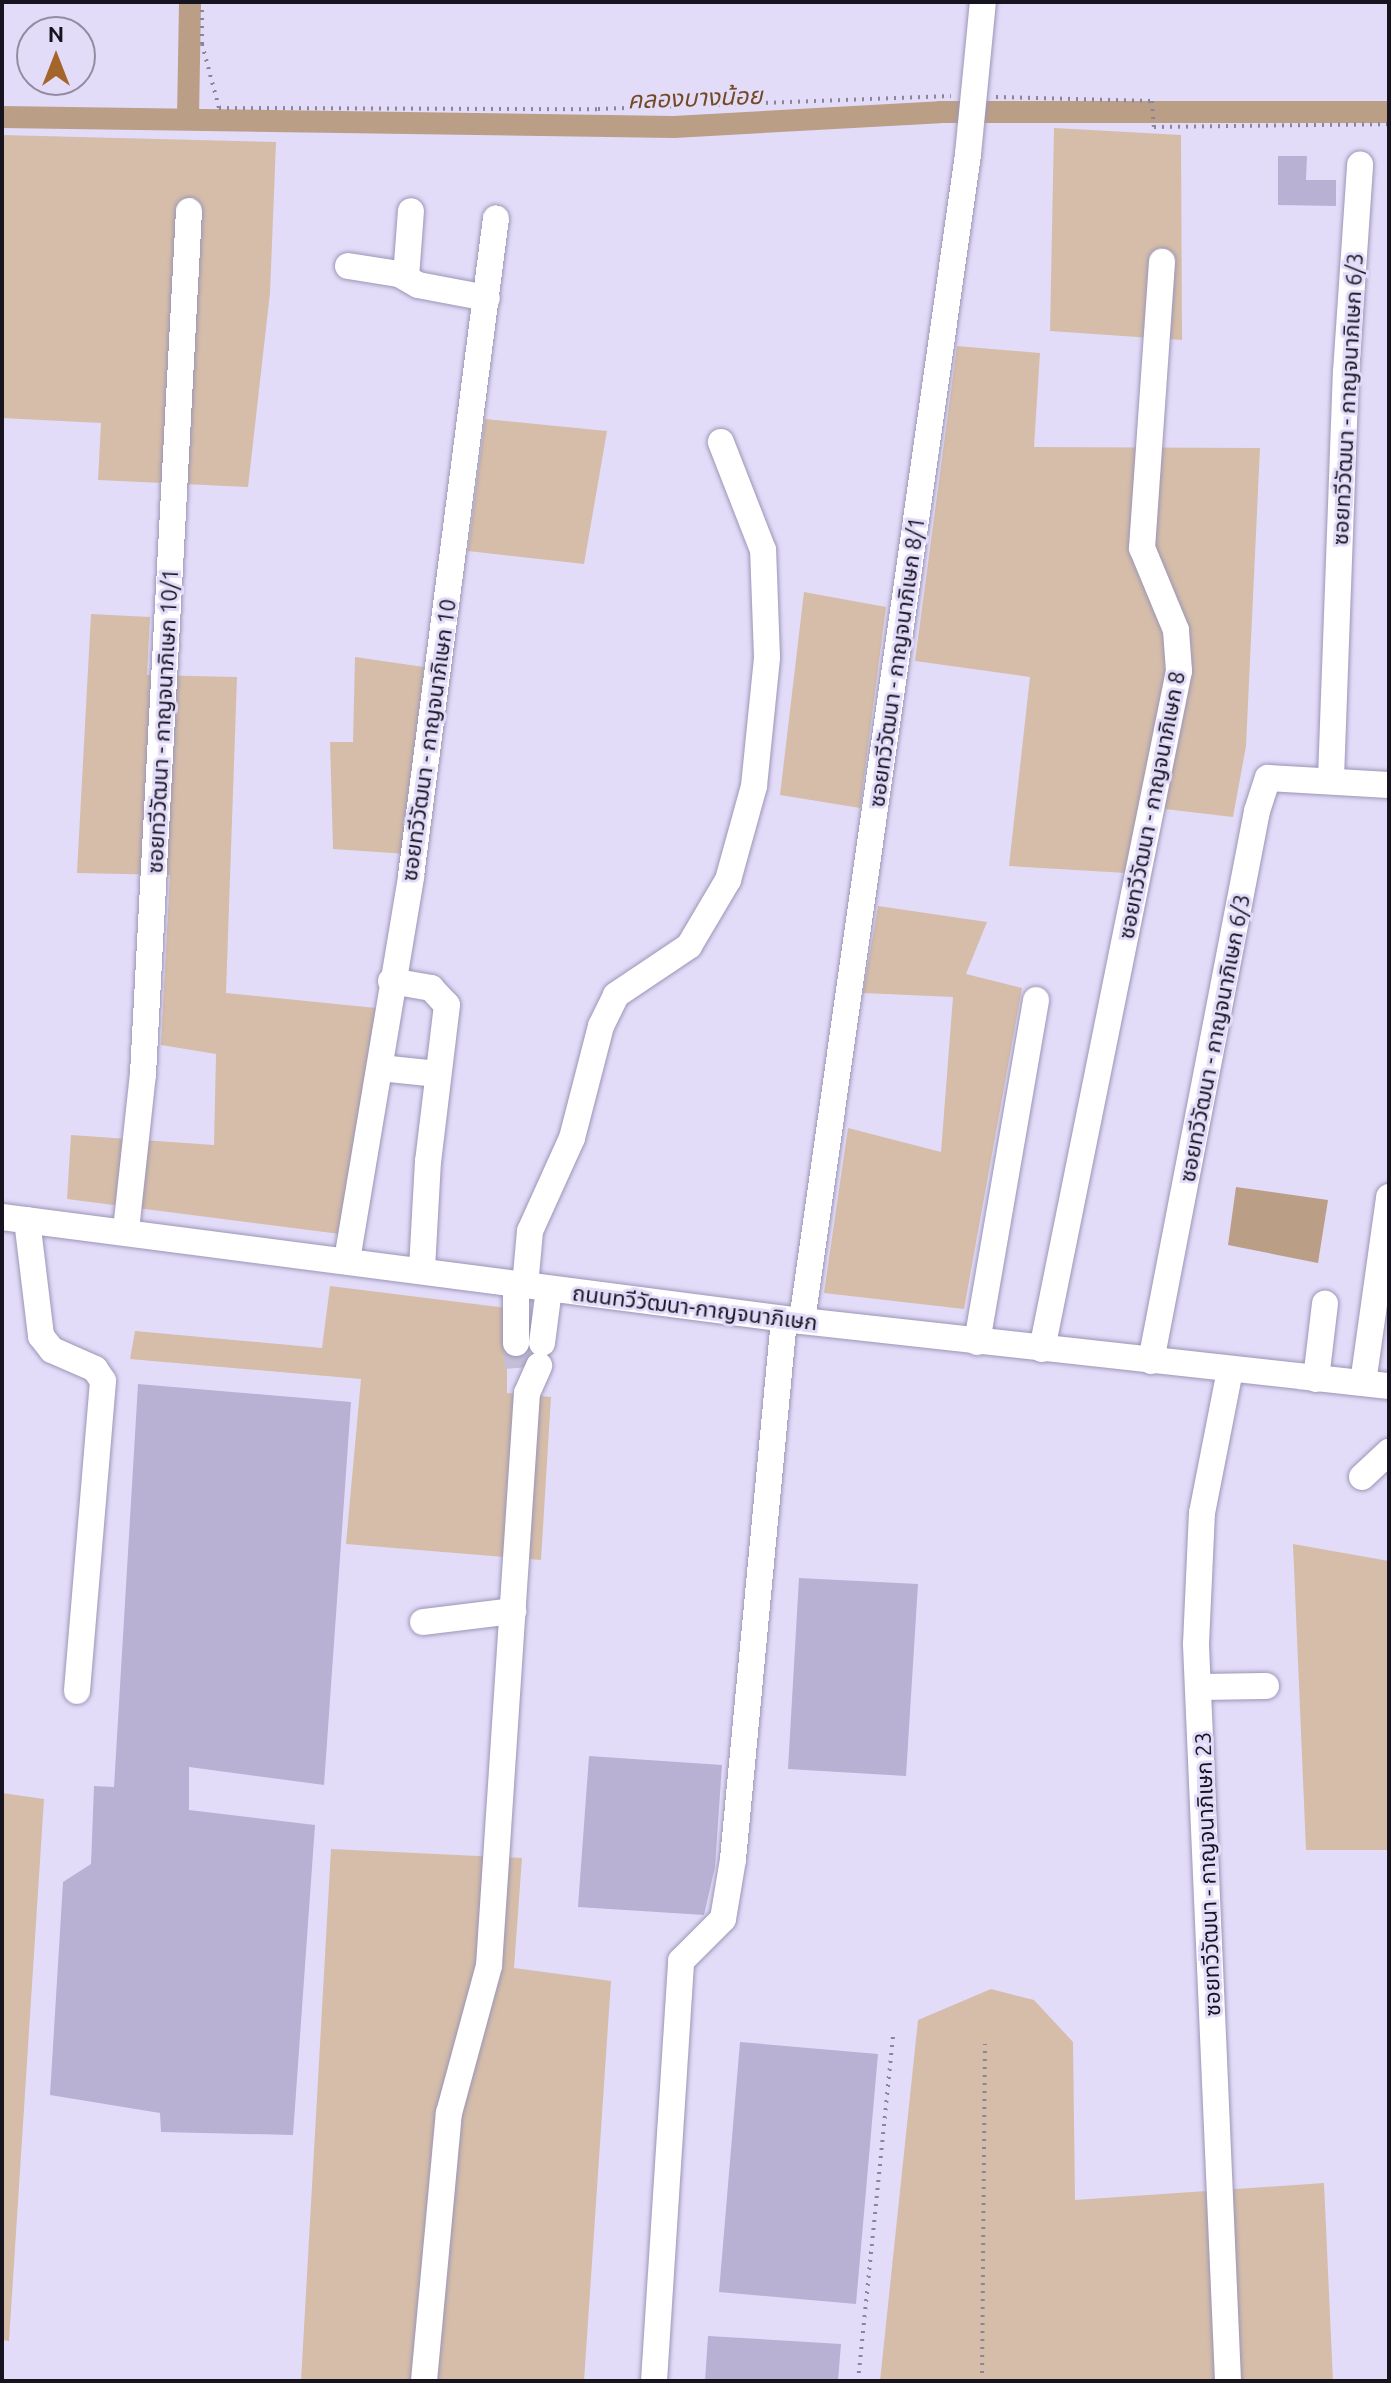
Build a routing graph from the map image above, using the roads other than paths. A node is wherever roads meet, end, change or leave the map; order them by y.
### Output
1 (983, 2) edge
2 (1360, 164) dead end
3 (189, 211) dead end
4 (411, 211) dead end
5 (496, 218) dead end
6 (1162, 262) dead end
7 (348, 266) dead end
8 (406, 277) junction
9 (487, 298) junction
10 (721, 442) dead end
11 (1331, 778) junction
12 (1389, 785) edge
13 (391, 981) junction
14 (1036, 1000) dead end
15 (380, 1068) junction
16 (438, 1074) junction
17 (1389, 1197) edge
18 (15, 1218) edge
19 (126, 1230) junction
20 (347, 1260) junction
21 (422, 1269) junction
22 (530, 1287) junction
23 (1325, 1304) dead end
24 (1379, 1309) edge
25 (793, 1320) junction
26 (977, 1342) junction
27 (1042, 1349) junction
28 (1151, 1361) junction
29 (1230, 1370) junction
30 (1316, 1379) junction
31 (1376, 1385) edge
32 (1389, 1452) edge
33 (1362, 1477) dead end
34 (513, 1611) junction
35 (423, 1622) dead end
36 (1266, 1686) dead end
37 (1199, 1687) junction
38 (77, 1691) dead end
39 (424, 2381) edge
40 (654, 2381) edge
41 (1228, 2381) edge

1 - 25 street, ซอยทวีวัฒนา - กาญจนาภิเษก 8/1
2 - 11 street, ซอยทวีวัฒนา - กาญจนาภิเษก 6/3
3 - 19 street, ซอยทวีวัฒนา - กาญจนาภิเษก 10/1
4 - 8 street
5 - 9 street, ซอยทวีวัฒนา - กาญจนาภิเษก 10
6 - 27 street, ซอยทวีวัฒนา - กาญจนาภิเษก 8
7 - 8 street
8 - 9 street
9 - 13 street, ซอยทวีวัฒนา - กาญจนาภิเษก 10
10 - 22 street
11 - 12 street, ซอยทวีวัฒนา - กาญจนาภิเษก 6/3
11 - 28 street, ซอยทวีวัฒนา - กาญจนาภิเษก 6/3
13 - 15 street, ซอยทวีวัฒนา - กาญจนาภิเษก 10
13 - 16 street
14 - 26 street
15 - 16 street
15 - 20 street, ซอยทวีวัฒนา - กาญจนาภิเษก 10
16 - 21 street
17 - 24 street
18 - 19 street, ถนนทวีวัฒนา-กาญจนาภิเษก
18 - 38 street
19 - 20 street, ถนนทวีวัฒนา-กาญจนาภิเษก
20 - 21 street, ถนนทวีวัฒนา-กาญจนาภิเษก
21 - 22 street, ถนนทวีวัฒนา-กาญจนาภิเษก
22 - 25 street, ถนนทวีวัฒนา-กาญจนาภิเษก
22 - 34 street
23 - 30 street
24 - 31 street
25 - 26 street, ถนนทวีวัฒนา-กาญจนาภิเษก
25 - 40 street, ซอยทวีวัฒนา - กาญจนาภิเษก 8/1
26 - 27 street, ถนนทวีวัฒนา-กาญจนาภิเษก
27 - 28 street, ถนนทวีวัฒนา-กาญจนาภิเษก
28 - 29 street, ถนนทวีวัฒนา-กาญจนาภิเษก
29 - 30 street, ถนนทวีวัฒนา-กาญจนาภิเษก
29 - 37 street, ซอยทวีวัฒนา - กาญจนาภิเษก 23
30 - 31 street, ถนนทวีวัฒนา-กาญจนาภิเษก
32 - 33 street
34 - 35 street
34 - 39 street
36 - 37 street
37 - 41 street, ซอยทวีวัฒนา - กาญจนาภิเษก 23

